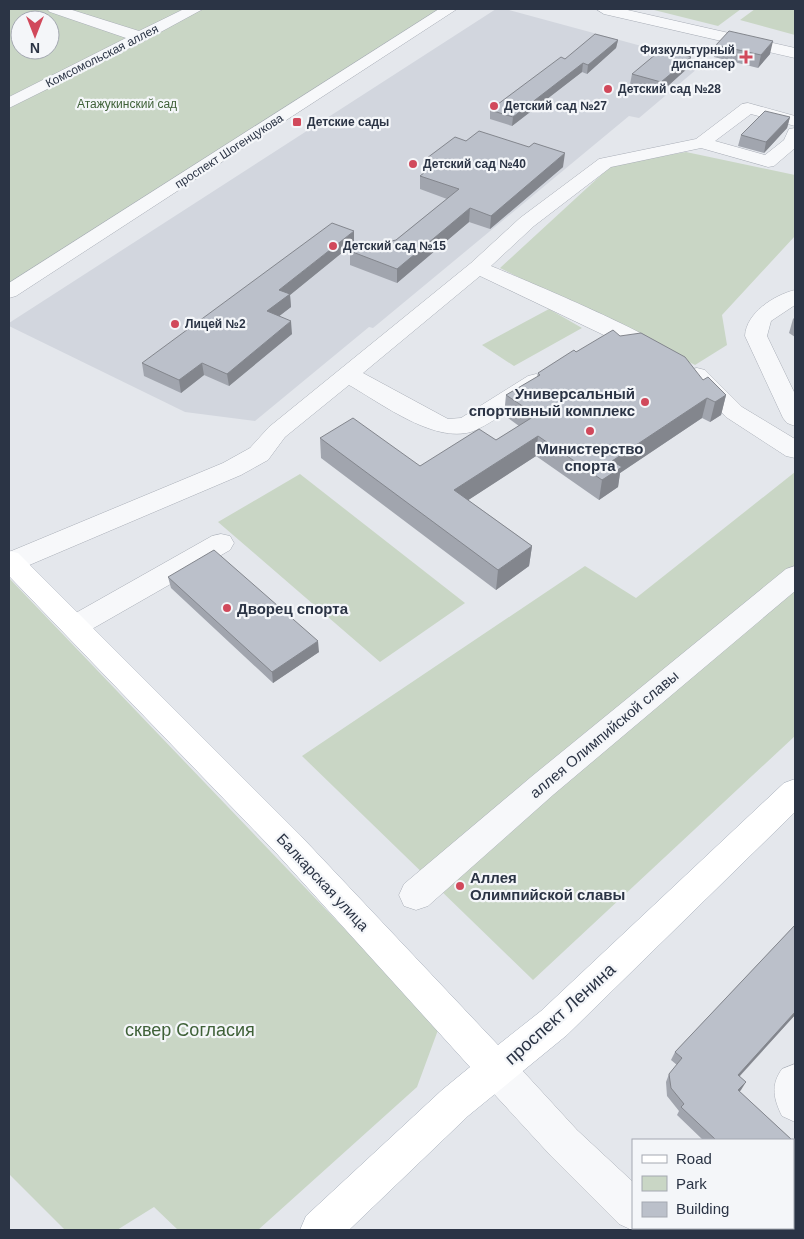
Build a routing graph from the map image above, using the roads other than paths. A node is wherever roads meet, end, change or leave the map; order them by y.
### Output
1 (55, 9) edge
2 (195, 9) edge
3 (449, 9) edge
4 (604, 9) edge
5 (140, 37) junction
6 (795, 53) edge
7 (778, 100) dead end
8 (9, 103) edge
9 (748, 108) junction
10 (795, 122) edge
11 (795, 133) edge
12 (702, 143) junction
13 (478, 267) junction
14 (9, 292) edge
15 (795, 296) edge
16 (615, 330) junction
17 (590, 346) edge
18 (558, 367) edge
19 (347, 374) junction
20 (795, 418) edge
21 (795, 450) edge
22 (221, 543) dead end
23 (10, 561) edge
24 (795, 576) edge
25 (75, 626) junction
26 (795, 792) edge
27 (416, 895) dead end
28 (497, 1070) junction
29 (795, 1082) edge
30 (795, 1103) edge
31 (632, 1209) edge
32 (320, 1230) edge

1 - 5 street
2 - 5 street, Комсомольская аллея
3 - 14 street, проспект Шогенцукова
4 - 6 street
5 - 8 street, Комсомольская аллея
7 - 9 street
9 - 10 street
9 - 12 street
11 - 12 street
12 - 13 street
13 - 16 street
13 - 19 street
15 - 20 street
16 - 17 street
16 - 21 street
18 - 19 street
19 - 23 street
22 - 25 street
23 - 25 main road, Балкарская улица
24 - 27 street, аллея Олимпийской славы
25 - 28 main road, Балкарская улица
26 - 28 main road, проспект Ленина
28 - 31 street, Балкарская улица
28 - 32 main road, проспект Ленина
29 - 30 street

